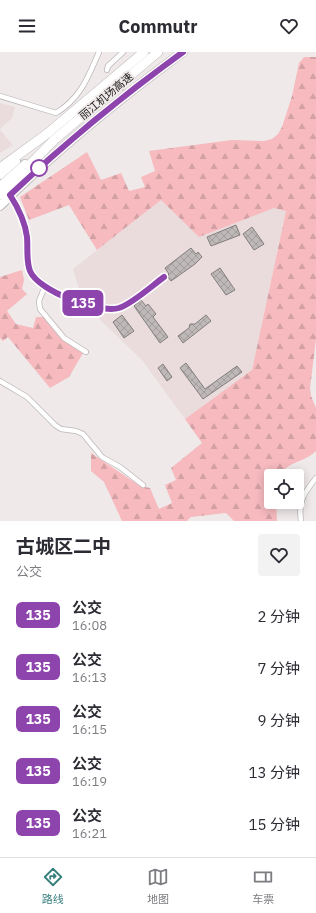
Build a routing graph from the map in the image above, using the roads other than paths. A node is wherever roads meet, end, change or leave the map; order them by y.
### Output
1 (99, 52) edge
2 (123, 52) edge
3 (144, 52) edge
4 (158, 52) edge
5 (183, 52) edge
6 (107, 70) dead end
7 (0, 96) edge
8 (51, 136) junction
9 (0, 168) edge
10 (0, 174) edge
11 (0, 186) edge
12 (0, 195) edge
13 (10, 195) junction
14 (0, 206) edge
15 (164, 277) dead end
16 (45, 286) junction
17 (94, 307) joint
18 (86, 352) dead end
19 (0, 381) edge
20 (316, 478) edge
21 (143, 485) dead end
22 (301, 521) edge

1 - 7 street
2 - 6 street
3 - 8 highway, 丽江机场高速
4 - 8 highway, 丽江机场高速
5 - 13 highway
8 - 9 highway
8 - 10 highway
8 - 11 highway
8 - 12 highway
13 - 14 highway
13 - 16 street
15 - 17 lane
16 - 17 street
16 - 18 street
19 - 21 street
20 - 22 street

